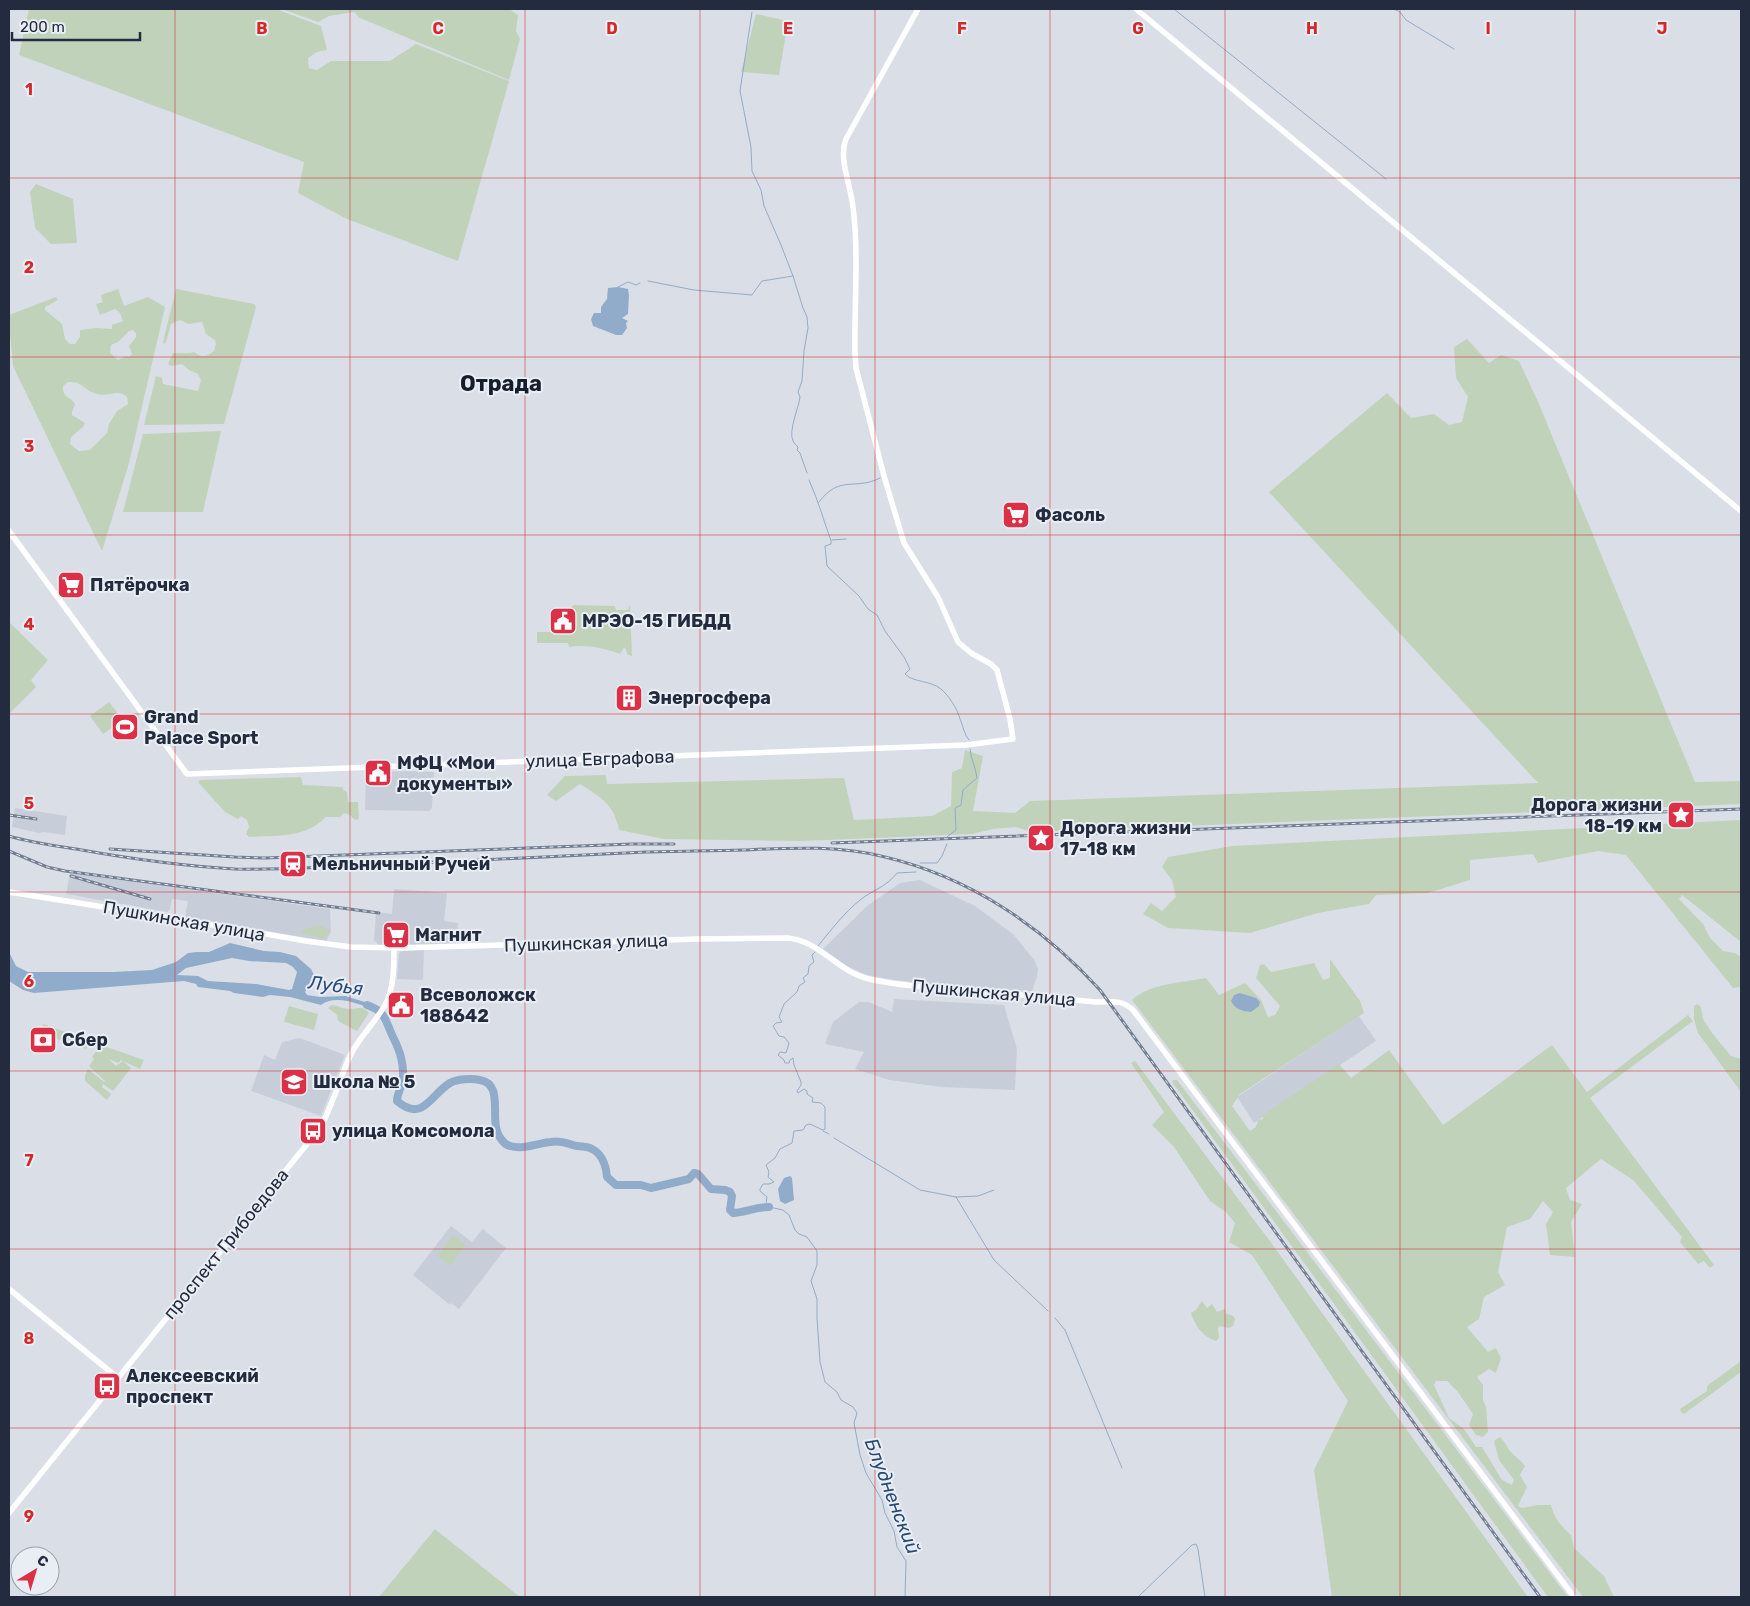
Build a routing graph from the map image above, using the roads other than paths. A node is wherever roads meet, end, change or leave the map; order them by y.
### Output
1 (918, 9) edge
2 (1136, 9) edge
3 (1741, 511) edge
4 (9, 531) edge
5 (9, 892) edge
6 (394, 948) junction
7 (9, 1289) edge
8 (118, 1378) junction
9 (9, 1513) edge
10 (1574, 1597) edge

1 - 4 street, улица Евграфова
2 - 3 street
5 - 6 street, Пушкинская улица
6 - 8 street, проспект Грибоедова
6 - 10 street, Пушкинская улица
7 - 8 street
8 - 9 street, проспект Грибоедова

